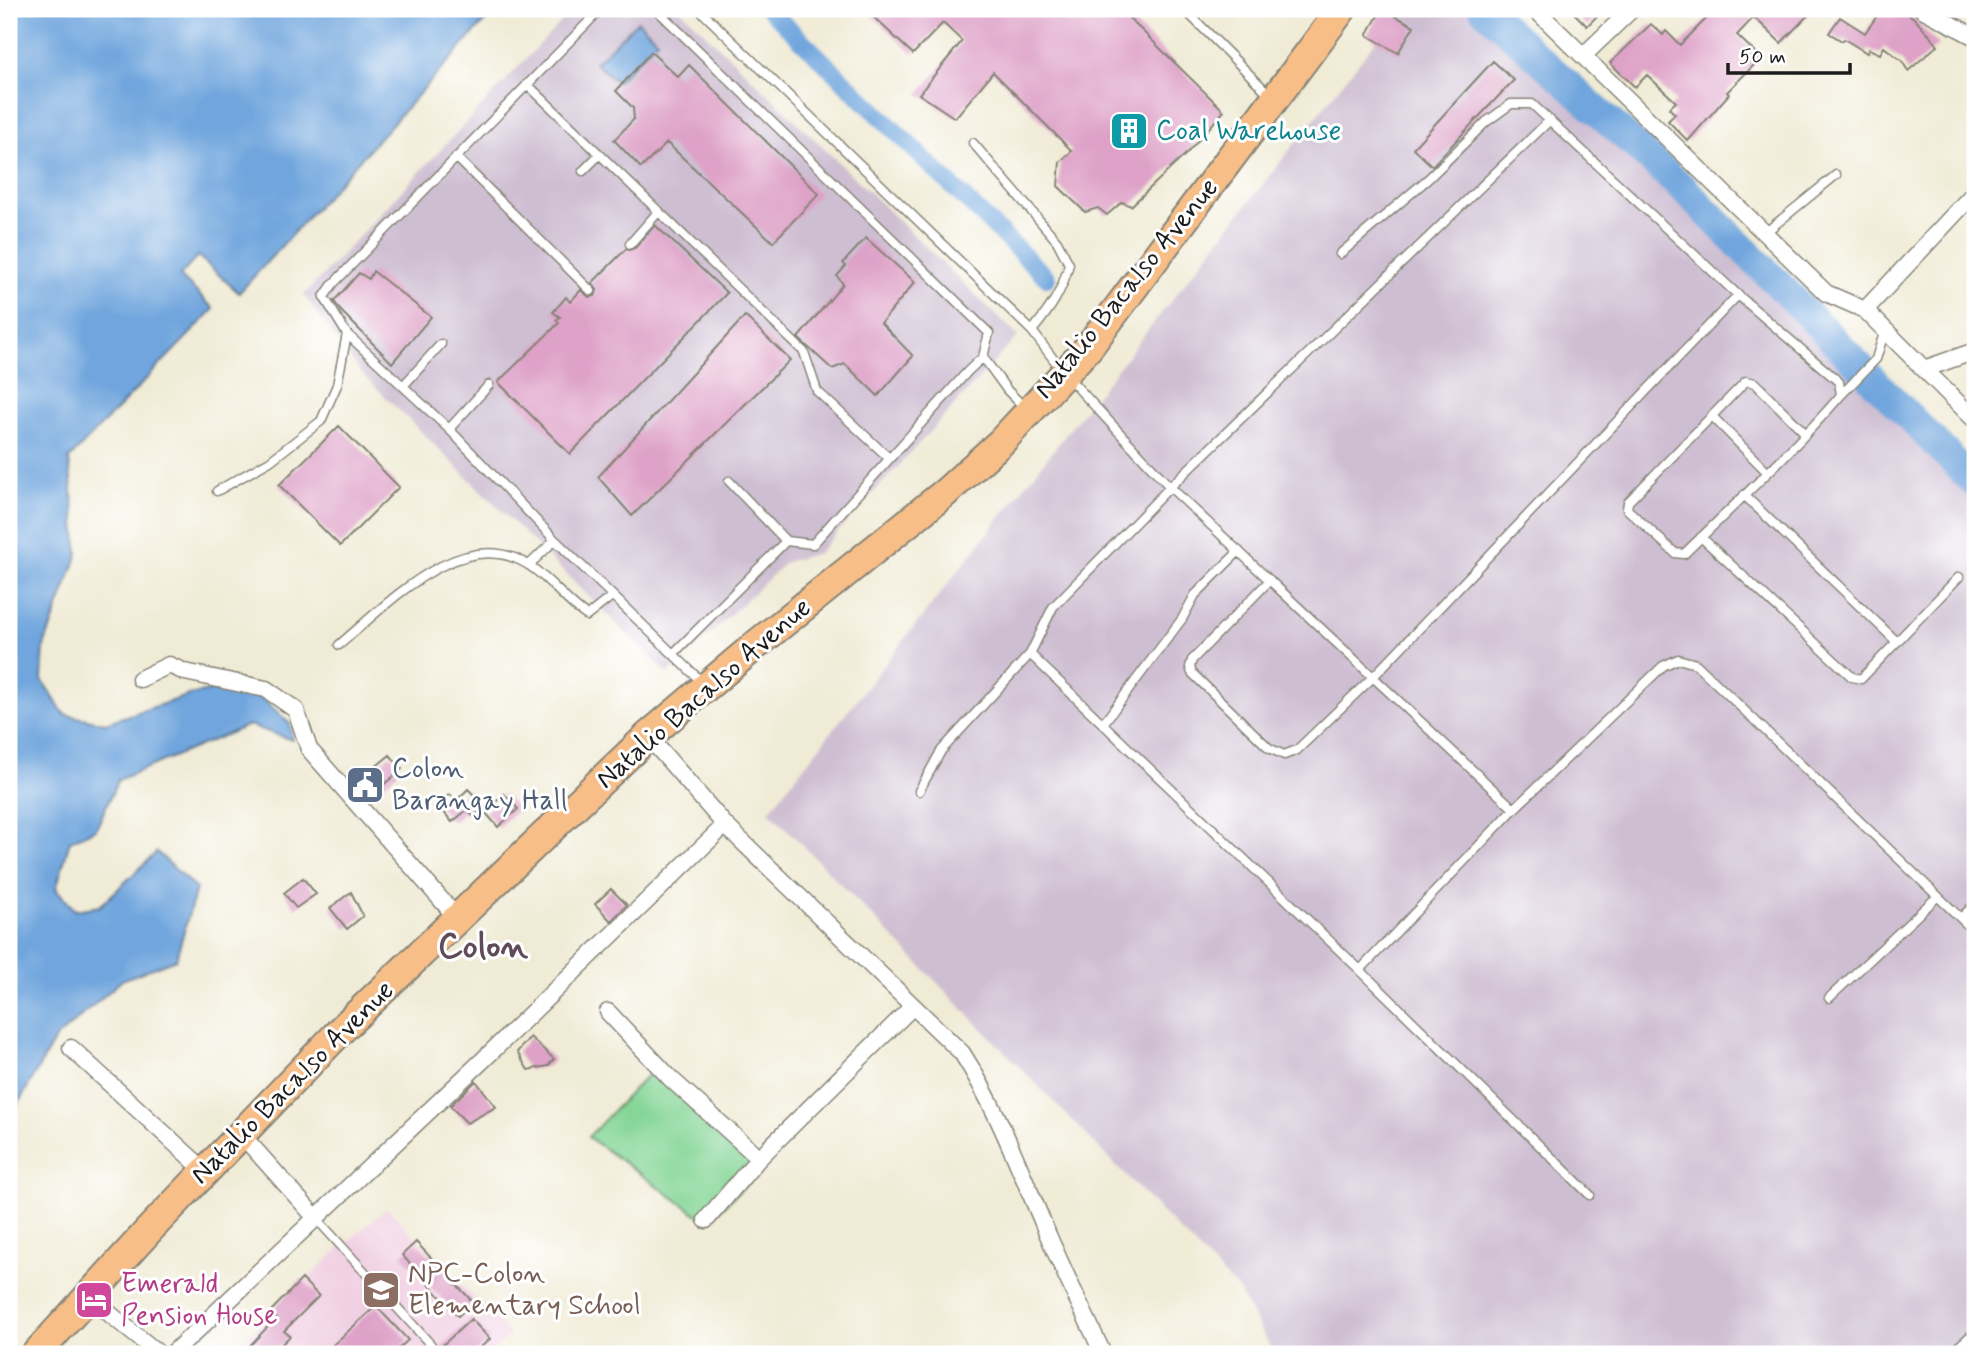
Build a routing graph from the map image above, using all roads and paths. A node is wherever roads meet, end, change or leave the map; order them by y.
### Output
1 (601, 9) edge
2 (656, 9) edge
3 (699, 9) edge
4 (1184, 9) edge
5 (1342, 9) edge
6 (1535, 9) edge
7 (1632, 9) edge
8 (1922, 9) edge
9 (1975, 37) edge
10 (1584, 55) junction
11 (527, 84) junction
12 (1275, 99) junction
13 (1550, 120) junction
14 (973, 143) dead end
15 (600, 154) junction
16 (456, 157) junction
17 (583, 170) dead end
18 (1836, 175) dead end
19 (1975, 192) edge
20 (659, 211) junction
21 (1766, 232) junction
22 (630, 244) dead end
23 (1340, 254) dead end
24 (591, 291) dead end
25 (1738, 295) junction
26 (1865, 310) junction
27 (1885, 330) junction
28 (1032, 331) junction
29 (347, 334) junction
30 (441, 344) dead end
31 (1975, 351) edge
32 (983, 357) junction
33 (1924, 369) junction
34 (1064, 373) junction
35 (489, 384) dead end
36 (403, 386) junction
37 (1841, 394) junction
38 (1028, 412) junction
39 (1712, 416) junction
40 (1975, 420) edge
41 (449, 429) junction
42 (1805, 434) junction
43 (889, 458) junction
44 (1767, 472) junction
45 (729, 481) dead end
46 (1170, 487) junction
47 (217, 491) dead end
48 (1744, 495) junction
49 (1701, 537) junction
50 (555, 540) junction
51 (786, 541) junction
52 (1239, 551) junction
53 (529, 565) junction
54 (1959, 577) dead end
55 (1270, 580) junction
56 (612, 596) junction
57 (1897, 642) junction
58 (339, 645) dead end
59 (673, 654) junction
60 (1030, 654) junction
61 (1372, 678) junction
62 (141, 679) dead end
63 (707, 686) junction
64 (1103, 724) junction
65 (648, 736) junction
66 (919, 791) dead end
67 (1514, 809) junction
68 (725, 825) junction
69 (1938, 896) junction
70 (1975, 904) edge
71 (1961, 918) junction
72 (458, 919) junction
73 (1975, 932) edge
74 (1360, 970) junction
75 (1829, 998) dead end
76 (912, 1007) junction
77 (608, 1012) dead end
78 (71, 1048) dead end
79 (241, 1134) junction
80 (759, 1158) junction
81 (205, 1171) junction
82 (1590, 1195) dead end
83 (315, 1217) junction
84 (706, 1220) dead end
85 (89, 1297) junction
86 (1975, 1332) edge
87 (431, 1345) dead end
88 (36, 1354) edge
89 (159, 1354) edge
90 (172, 1354) edge
91 (1103, 1354) edge
92 (1950, 1354) edge

1 - 11 lane
2 - 32 lane
3 - 28 lane
4 - 12 lane
5 - 12 highway, Natalio Bacalso Avenue
6 - 10 street
7 - 10 street
8 - 9 street
10 - 21 street
11 - 15 lane
11 - 16 lane
12 - 34 highway, Natalio Bacalso Avenue
13 - 23 lane
13 - 25 lane
13 - 46 lane
14 - 28 lane
15 - 17 lane
15 - 20 lane
16 - 24 lane
16 - 29 lane
18 - 21 lane
19 - 26 street
20 - 22 lane
20 - 43 lane
21 - 26 street
25 - 37 lane
25 - 61 lane
26 - 27 street
27 - 33 street
27 - 37 lane
28 - 34 lane
29 - 36 lane
29 - 47 lane
30 - 36 lane
31 - 33 street
32 - 38 lane
32 - 43 lane
33 - 40 street
34 - 38 highway, Natalio Bacalso Avenue
34 - 46 lane
35 - 41 lane
36 - 41 lane
37 - 42 lane
38 - 63 highway, Natalio Bacalso Avenue
39 - 42 lane
39 - 44 lane
39 - 49 lane
41 - 50 lane
42 - 44 lane
43 - 51 lane
44 - 48 lane
45 - 51 lane
46 - 52 lane
46 - 60 lane
48 - 49 lane
48 - 57 lane
49 - 57 lane
50 - 53 lane
50 - 56 lane
51 - 59 lane
52 - 55 lane
52 - 64 lane
53 - 56 lane
53 - 58 lane
54 - 57 lane
55 - 61 lane
55 - 61 lane
56 - 59 lane
59 - 63 lane
60 - 64 lane
60 - 66 lane
61 - 67 lane
62 - 72 street
63 - 65 highway, Natalio Bacalso Avenue
64 - 74 lane
65 - 68 street
65 - 72 highway, Natalio Bacalso Avenue
67 - 69 lane
67 - 74 lane
68 - 76 street
68 - 83 street
69 - 71 lane
69 - 75 lane
70 - 71 lane
71 - 73 lane
72 - 79 highway, Natalio Bacalso Avenue
74 - 82 lane
76 - 80 street
76 - 91 street
77 - 80 street
78 - 81 street
79 - 81 highway, Natalio Bacalso Avenue
79 - 83 street
80 - 84 street
81 - 85 highway, Natalio Bacalso Avenue
83 - 87 lane
83 - 90 street
85 - 88 highway, Natalio Bacalso Avenue
85 - 89 street
86 - 92 lane

